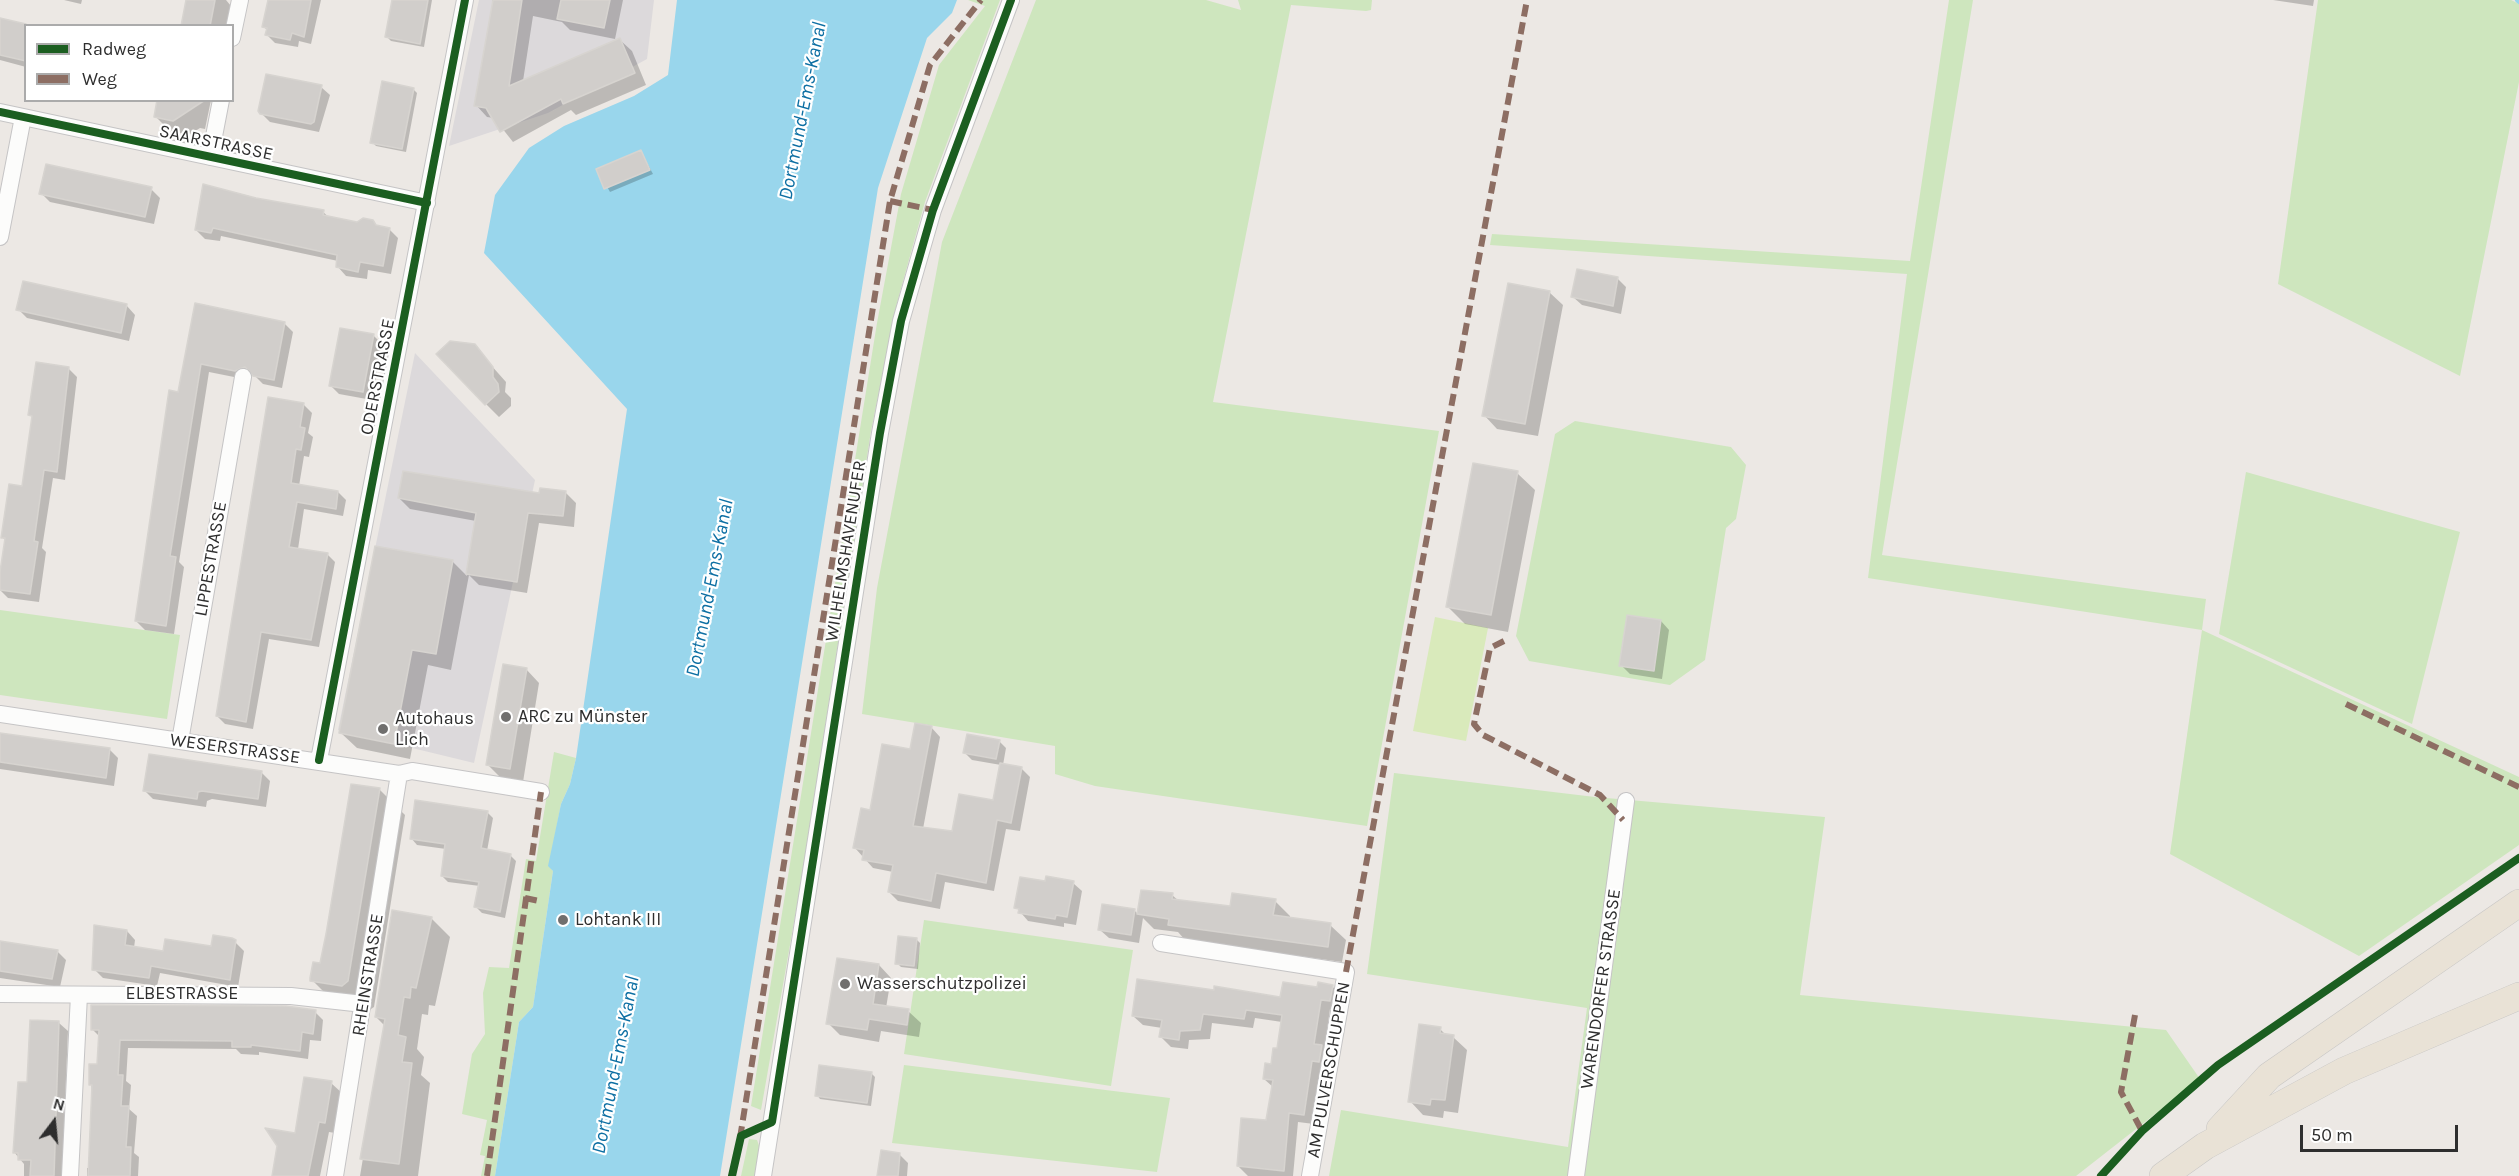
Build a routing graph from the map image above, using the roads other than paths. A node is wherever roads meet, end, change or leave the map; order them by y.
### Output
1 (240, 0) edge
2 (465, 0) edge
3 (1011, 0) edge
4 (234, 28) edge
5 (221, 102) edge
6 (0, 112) edge
7 (23, 117) junction
8 (210, 157) junction
9 (427, 203) junction
10 (0, 237) edge
11 (243, 377) dead end
12 (0, 714) edge
13 (180, 741) junction
14 (319, 760) junction
15 (399, 774) junction
16 (541, 792) dead end
17 (1626, 801) dead end
18 (2519, 903) edge
19 (1161, 943) dead end
20 (0, 994) edge
21 (79, 994) junction
22 (2519, 996) edge
23 (363, 1004) junction
24 (2205, 1146) junction
25 (70, 1176) edge
26 (335, 1176) edge
27 (763, 1176) edge
28 (1310, 1176) edge
29 (1576, 1176) edge
30 (2163, 1176) edge

1 - 4 street
2 - 9 street, ODERSTRASSE
3 - 27 street, WILHELMSHAVENUFER
5 - 8 street
6 - 7 street, SAARSTRASSE
7 - 8 street, SAARSTRASSE
7 - 10 street
8 - 9 street, SAARSTRASSE
9 - 14 street, ODERSTRASSE
11 - 13 street, LIPPESTRASSE
12 - 13 street, WESERSTRASSE
13 - 14 street, WESERSTRASSE
14 - 15 street, WESERSTRASSE
15 - 16 street, WESERSTRASSE
15 - 23 street, RHEINSTRASSE
17 - 29 street, WARENDORFER STRASSE
18 - 24 highway
19 - 28 street, AM PULVERSCHUPPEN
20 - 21 street, ELBESTRASSE
21 - 23 street, ELBESTRASSE
21 - 25 street
22 - 24 highway
23 - 26 street, RHEINSTRASSE
24 - 30 highway

